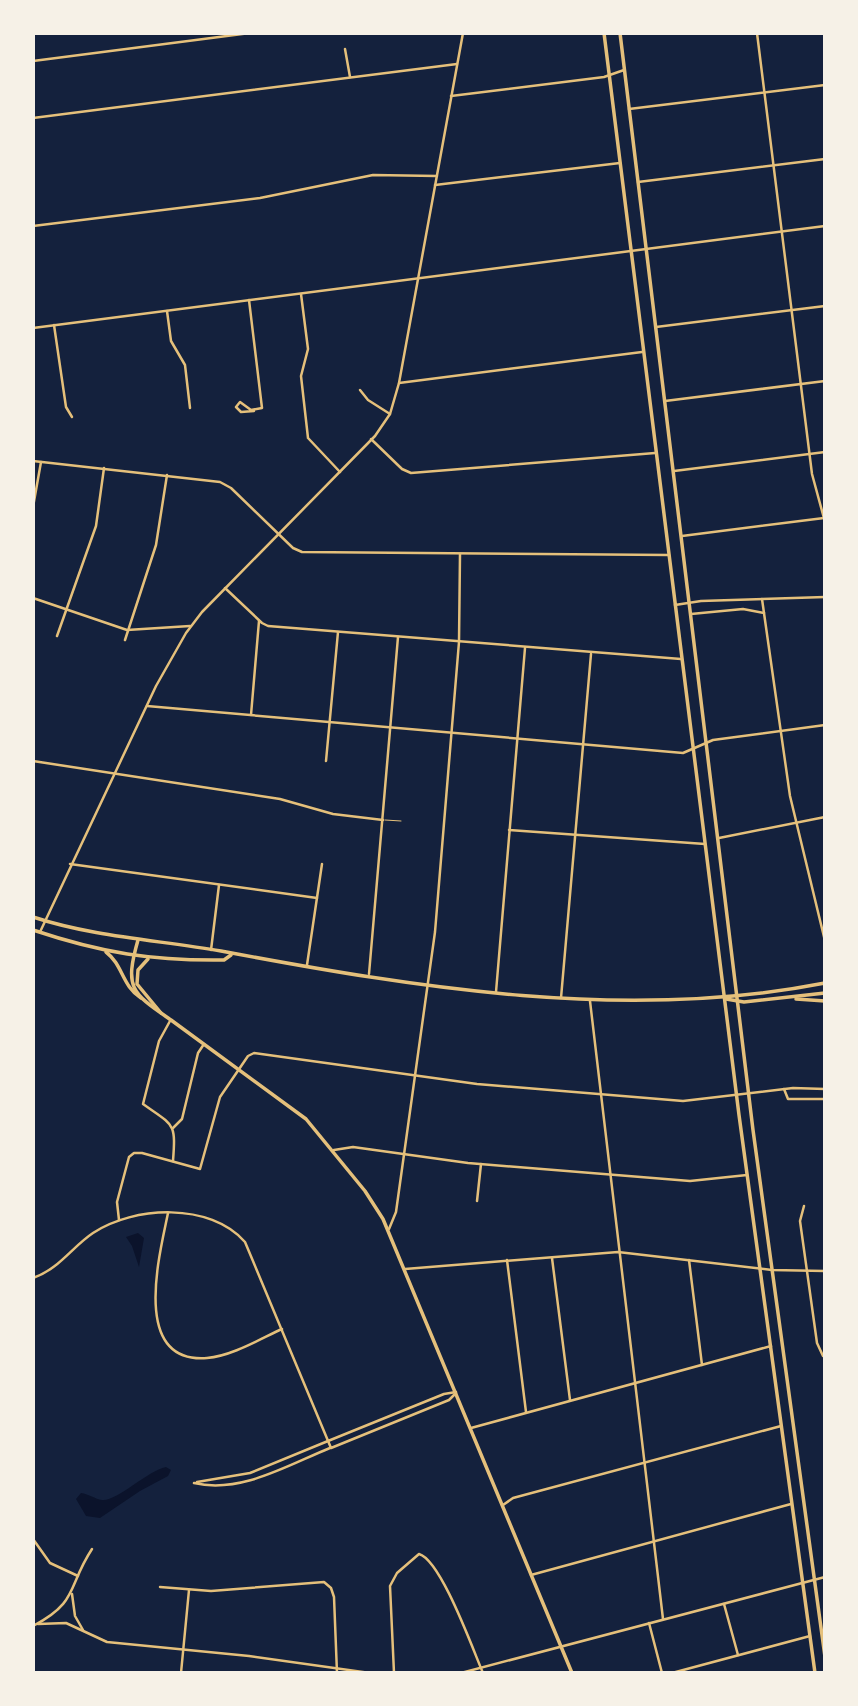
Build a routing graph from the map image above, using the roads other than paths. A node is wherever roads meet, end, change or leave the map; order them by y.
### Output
1 (250, 33) edge
2 (463, 33) edge
3 (604, 33) edge
4 (620, 33) edge
5 (757, 33) edge
6 (345, 49) dead end
7 (33, 61) edge
8 (457, 64) junction
9 (624, 70) junction
10 (610, 74) junction
11 (350, 78) junction
12 (825, 85) edge
13 (765, 92) junction
14 (451, 96) junction
15 (629, 109) junction
16 (33, 118) edge
17 (825, 159) edge
18 (620, 163) junction
19 (774, 165) junction
20 (437, 176) junction
21 (638, 182) junction
22 (435, 185) junction
23 (33, 226) edge
24 (825, 226) edge
25 (782, 231) junction
26 (646, 249) junction
27 (631, 251) junction
28 (417, 279) junction
29 (300, 293) junction
30 (248, 300) junction
31 (825, 306) edge
32 (792, 310) junction
33 (167, 311) junction
34 (54, 325) junction
35 (656, 327) junction
36 (33, 328) edge
37 (644, 352) junction
38 (825, 381) edge
39 (399, 383) junction
40 (801, 384) junction
41 (360, 390) dead end
42 (665, 401) junction
43 (190, 408) dead end
44 (254, 411) junction
45 (390, 414) junction
46 (72, 417) dead end
47 (372, 439) junction
48 (825, 452) edge
49 (656, 453) junction
50 (810, 454) junction
51 (33, 461) edge
52 (41, 461) junction
53 (104, 468) junction
54 (674, 471) junction
55 (340, 472) junction
56 (167, 475) junction
57 (33, 507) edge
58 (824, 520) edge
59 (278, 534) junction
60 (682, 536) junction
61 (460, 554) junction
62 (668, 555) junction
63 (225, 588) junction
64 (825, 597) edge
65 (33, 598) edge
66 (762, 599) junction
67 (690, 603) junction
68 (674, 605) junction
69 (67, 610) junction
70 (764, 613) junction
71 (691, 614) junction
72 (259, 621) junction
73 (190, 626) junction
74 (127, 630) junction
75 (338, 632) junction
76 (57, 636) dead end
77 (398, 637) junction
78 (125, 640) dead end
79 (459, 642) junction
80 (524, 648) junction
81 (590, 653) junction
82 (681, 659) junction
83 (147, 706) junction
84 (251, 715) junction
85 (329, 722) junction
86 (825, 725) edge
87 (391, 727) junction
88 (780, 731) junction
89 (452, 732) junction
90 (517, 738) junction
91 (707, 742) junction
92 (583, 743) junction
93 (693, 750) junction
94 (34, 761) edge
95 (327, 761) dead end
96 (33, 769) edge
97 (114, 774) junction
98 (825, 817) edge
99 (383, 820) junction
100 (401, 821) dead end
101 (796, 823) junction
102 (509, 830) junction
103 (575, 835) junction
104 (719, 838) junction
105 (705, 844) junction
106 (70, 864) junction
107 (322, 864) dead end
108 (219, 885) junction
109 (317, 898) junction
110 (33, 917) edge
111 (45, 921) junction
112 (33, 930) edge
113 (40, 932) junction
114 (138, 940) junction
115 (825, 941) edge
116 (104, 950) junction
117 (211, 950) junction
118 (231, 955) junction
119 (133, 956) junction
120 (148, 959) junction
121 (307, 965) junction
122 (369, 974) junction
123 (429, 983) junction
124 (825, 983) edge
125 (496, 992) junction
126 (825, 993) edge
127 (737, 995) junction
128 (141, 998) junction
129 (561, 998) junction
130 (725, 999) junction
131 (784, 999) junction
132 (590, 1000) junction
133 (737, 1002) junction
134 (825, 1002) edge
135 (161, 1013) junction
136 (171, 1020) junction
137 (204, 1044) junction
138 (239, 1069) junction
139 (416, 1075) junction
140 (784, 1089) junction
141 (825, 1089) edge
142 (748, 1093) junction
143 (601, 1094) junction
144 (737, 1094) junction
145 (825, 1099) edge
146 (173, 1128) junction
147 (334, 1150) junction
148 (404, 1154) junction
149 (173, 1161) junction
150 (481, 1164) junction
151 (610, 1175) junction
152 (747, 1175) junction
153 (477, 1201) dead end
154 (804, 1206) dead end
155 (168, 1213) junction
156 (119, 1220) junction
157 (389, 1229) junction
158 (618, 1252) junction
159 (552, 1256) junction
160 (688, 1259) junction
161 (507, 1260) junction
162 (760, 1268) junction
163 (405, 1269) junction
164 (806, 1269) junction
165 (772, 1270) junction
166 (825, 1271) edge
167 (33, 1278) edge
168 (282, 1329) junction
169 (771, 1346) junction
170 (823, 1356) edge
171 (702, 1365) junction
172 (633, 1383) junction
173 (456, 1392) junction
174 (570, 1400) junction
175 (526, 1412) junction
176 (782, 1426) junction
177 (471, 1428) junction
178 (328, 1441) junction
179 (331, 1448) junction
180 (643, 1462) junction
181 (793, 1504) junction
182 (503, 1505) junction
183 (33, 1539) edge
184 (653, 1541) junction
185 (92, 1549) dead end
186 (531, 1575) junction
187 (78, 1576) junction
188 (825, 1577) edge
189 (815, 1579) junction
190 (804, 1582) junction
191 (160, 1587) dead end
192 (189, 1590) junction
193 (72, 1594) junction
194 (724, 1603) junction
195 (663, 1619) junction
196 (649, 1623) junction
197 (38, 1624) junction
198 (33, 1626) edge
199 (84, 1632) junction
200 (810, 1636) junction
201 (561, 1646) junction
202 (183, 1650) junction
203 (738, 1655) junction
204 (825, 1657) edge
205 (481, 1668) junction
206 (337, 1670) edge
207 (181, 1673) edge
208 (370, 1673) edge
209 (394, 1673) edge
210 (461, 1673) edge
211 (483, 1673) edge
212 (572, 1673) edge
213 (662, 1673) edge
214 (672, 1673) edge
215 (815, 1673) edge

1 - 7 street
2 - 8 street
3 - 10 main road
4 - 9 main road
5 - 13 street
6 - 11 street
8 - 11 street
8 - 14 street
9 - 10 street
9 - 15 main road
10 - 14 street
10 - 18 main road
11 - 16 street
12 - 13 street
13 - 15 street
13 - 19 street
14 - 20 street
15 - 21 main road
17 - 19 street
18 - 22 street
18 - 27 main road
19 - 21 street
19 - 25 street
20 - 22 street
20 - 23 street
21 - 26 main road
22 - 28 street
24 - 25 street
25 - 26 street
25 - 32 street
26 - 27 street
26 - 35 main road
27 - 28 street
27 - 37 main road
28 - 29 street
28 - 39 street
29 - 30 street
29 - 55 street
30 - 33 street
30 - 44 street
31 - 32 street
32 - 35 street
32 - 40 street
33 - 34 street
33 - 43 street
34 - 36 street
34 - 46 street
35 - 42 main road
37 - 39 street
37 - 49 main road
38 - 40 street
39 - 45 street
40 - 42 street
40 - 50 street
41 - 45 street
42 - 54 main road
44 - 44 street
45 - 47 street
47 - 49 street
47 - 55 street
48 - 50 street
49 - 62 main road
50 - 54 street
50 - 58 street
51 - 52 street
52 - 53 street
52 - 57 street
53 - 56 street
53 - 69 street
54 - 60 main road
55 - 59 street
56 - 59 street
56 - 74 street
58 - 60 street
59 - 61 street
59 - 63 street
60 - 67 main road
61 - 62 street
61 - 79 street
62 - 68 main road
63 - 72 street
63 - 73 street
64 - 66 street
65 - 69 street
66 - 67 street
66 - 70 street
67 - 68 street
67 - 71 main road
68 - 82 main road
69 - 74 street
69 - 76 street
70 - 71 street
70 - 88 street
71 - 91 main road
72 - 75 street
72 - 84 street
73 - 74 street
73 - 83 street
74 - 78 street
75 - 77 street
75 - 85 street
77 - 79 street
77 - 87 street
79 - 80 street
79 - 89 street
80 - 81 street
80 - 90 street
81 - 82 street
81 - 92 street
82 - 93 main road
83 - 84 street
83 - 97 street
84 - 85 street
85 - 87 street
85 - 95 street
86 - 88 street
87 - 89 street
87 - 99 street
88 - 91 street
88 - 101 street
89 - 90 street
89 - 123 street
90 - 92 street
90 - 102 street
91 - 93 street
91 - 104 main road
92 - 93 street
92 - 103 street
93 - 105 main road
94 - 96 street
94 - 97 street
97 - 99 street
97 - 106 street
98 - 101 street
99 - 100 lane
99 - 122 street
101 - 104 street
101 - 115 street
102 - 103 street
102 - 125 street
103 - 105 street
103 - 129 street
104 - 127 main road
105 - 130 main road
106 - 108 street
106 - 111 street
107 - 109 street
108 - 109 street
108 - 117 street
109 - 121 street
110 - 111 main road
111 - 113 street
111 - 114 main road
112 - 113 main road
113 - 116 main road
114 - 117 main road
114 - 119 main road
116 - 119 main road
116 - 128 main road
117 - 118 main road
118 - 120 main road
118 - 121 main road
119 - 120 main road
119 - 128 main road
120 - 135 main road
121 - 122 main road
122 - 123 main road
123 - 125 main road
123 - 139 street
124 - 127 main road
125 - 129 main road
126 - 131 main road
127 - 130 main road
127 - 133 main road
128 - 135 main road
129 - 132 main road
130 - 132 main road
130 - 133 main road
130 - 144 main road
131 - 133 main road
131 - 134 main road
132 - 143 street
133 - 142 main road
135 - 136 main road
136 - 137 main road
136 - 146 street
137 - 138 main road
137 - 146 street
138 - 139 street
138 - 147 main road
138 - 149 street
139 - 143 street
139 - 148 street
140 - 141 street
140 - 142 street
140 - 145 street
142 - 144 street
142 - 165 main road
143 - 144 street
143 - 151 street
144 - 152 main road
146 - 149 street
147 - 148 street
147 - 157 main road
148 - 150 street
148 - 157 street
149 - 156 street
150 - 151 street
150 - 153 street
151 - 152 street
151 - 158 street
152 - 162 main road
154 - 164 street
155 - 156 street
155 - 168 street
155 - 168 street
156 - 167 street
157 - 163 main road
158 - 159 street
158 - 160 street
158 - 172 street
159 - 161 street
159 - 174 street
160 - 162 street
160 - 171 street
161 - 163 street
161 - 175 street
162 - 165 street
162 - 169 main road
163 - 173 main road
164 - 165 street
164 - 166 street
164 - 170 street
165 - 189 main road
168 - 178 street
169 - 171 street
169 - 176 main road
171 - 172 street
172 - 174 street
172 - 180 street
173 - 177 main road
173 - 178 street
173 - 179 street
174 - 175 street
175 - 177 street
176 - 180 street
176 - 181 main road
177 - 182 main road
178 - 179 street
178 - 179 street
180 - 182 street
180 - 184 street
181 - 184 street
181 - 190 main road
182 - 186 main road
183 - 187 street
184 - 186 street
184 - 195 street
185 - 187 street
186 - 201 main road
187 - 193 street
188 - 189 street
189 - 190 street
189 - 204 main road
190 - 194 street
190 - 200 main road
191 - 192 street
192 - 202 street
192 - 206 street
193 - 197 street
193 - 199 street
194 - 195 street
194 - 203 street
195 - 196 street
196 - 201 street
196 - 213 street
197 - 198 street
197 - 199 street
199 - 202 street
200 - 203 street
200 - 215 main road
201 - 205 street
201 - 212 main road
202 - 206 street
202 - 207 street
203 - 214 street
205 - 209 street
205 - 210 street
205 - 211 street
206 - 208 street

